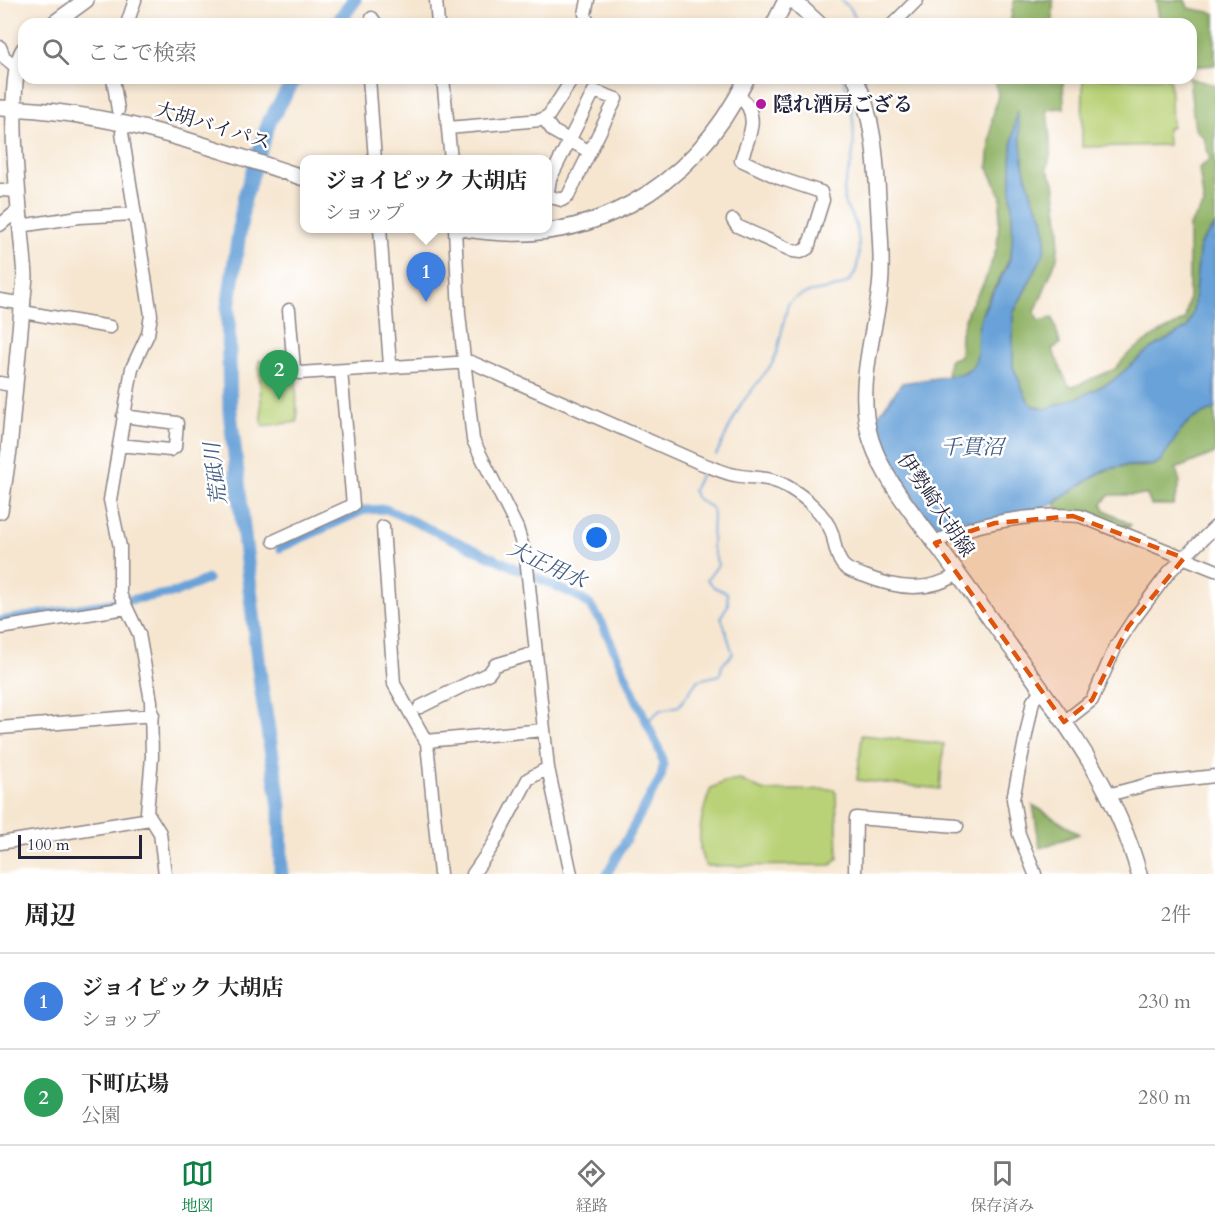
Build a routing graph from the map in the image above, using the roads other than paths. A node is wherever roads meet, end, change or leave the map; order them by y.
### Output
1 (86, 0) edge
2 (135, 0) edge
3 (436, 0) edge
4 (588, 0) edge
5 (786, 0) edge
6 (793, 0) edge
7 (917, 0) edge
8 (61, 18) edge
9 (129, 18) edge
10 (438, 18) edge
11 (586, 18) edge
12 (777, 18) edge
13 (812, 18) edge
14 (899, 18) edge
15 (0, 47) edge
16 (18, 60) edge
17 (15, 66) junction
18 (114, 84) edge
19 (369, 84) edge
20 (444, 84) edge
21 (569, 84) edge
22 (744, 84) edge
23 (857, 84) edge
24 (738, 95) junction
25 (7, 108) edge
26 (118, 110) dead end
27 (544, 119) junction
28 (448, 128) junction
29 (122, 132) dead end
30 (569, 140) junction
31 (590, 152) junction
32 (375, 155) edge
33 (451, 155) edge
34 (297, 175) edge
35 (552, 175) edge
36 (0, 190) edge
37 (18, 191) junction
38 (552, 196) edge
39 (18, 210) junction
40 (135, 214) junction
41 (733, 220) dead end
42 (0, 225) edge
43 (20, 226) junction
44 (552, 230) edge
45 (380, 233) edge
46 (454, 233) edge
47 (494, 233) edge
48 (517, 233) edge
49 (0, 300) edge
50 (23, 308) junction
51 (290, 310) dead end
52 (110, 327) dead end
53 (464, 361) junction
54 (390, 366) junction
55 (341, 370) junction
56 (0, 383) edge
57 (16, 386) junction
58 (123, 416) junction
59 (119, 445) junction
60 (0, 511) edge
61 (383, 527) dead end
62 (1215, 527) edge
63 (274, 541) dead end
64 (935, 543) junction
65 (1184, 558) junction
66 (1215, 570) edge
67 (958, 574) junction
68 (123, 602) junction
69 (0, 628) edge
70 (535, 653) junction
71 (1042, 689) junction
72 (420, 707) dead end
73 (153, 715) junction
74 (1064, 722) junction
75 (0, 728) edge
76 (543, 730) junction
77 (426, 741) junction
78 (548, 768) junction
79 (1215, 776) edge
80 (1108, 795) junction
81 (150, 819) junction
82 (957, 826) dead end
83 (0, 843) edge
84 (165, 874) edge
85 (440, 874) edge
86 (473, 874) edge
87 (571, 874) edge
88 (855, 874) edge
89 (1035, 874) edge
90 (1139, 874) edge

1 - 8 main road
2 - 9 street
3 - 10 street
4 - 11 street
5 - 12 main road
6 - 13 main road
7 - 14 street
15 - 17 street
16 - 17 main road
17 - 25 main road
18 - 26 street
19 - 32 street
20 - 28 street
21 - 27 street
22 - 24 main road
23 - 64 main road, 伊勢崎大胡線
24 - 41 street
24 - 44 main road
25 - 34 main road, 大胡バイパス
25 - 37 main road
27 - 28 street
27 - 30 street
28 - 33 street
29 - 40 street
30 - 31 street
30 - 31 street
30 - 35 street
31 - 38 street
36 - 37 street
37 - 39 main road
39 - 42 street
39 - 43 main road
40 - 43 street
40 - 58 street
43 - 50 main road
45 - 54 street
46 - 53 street
47 - 48 main road
49 - 50 street
50 - 52 street
50 - 57 main road
51 - 55 street
53 - 54 street
53 - 67 street
53 - 70 street
54 - 55 street
55 - 63 street
56 - 57 street
57 - 60 main road
58 - 59 street
58 - 59 street
59 - 68 street
61 - 77 street
62 - 65 street
64 - 65 street
64 - 67 main road, 伊勢崎大胡線
65 - 66 street
65 - 74 street
67 - 71 main road, 伊勢崎大胡線
68 - 69 street
68 - 73 street
70 - 72 street
70 - 76 street
71 - 74 main road, 伊勢崎大胡線
71 - 89 street
73 - 75 street
73 - 81 street
74 - 80 main road, 伊勢崎大胡線
76 - 77 street
76 - 78 street
77 - 85 street
78 - 86 street
78 - 87 street
79 - 80 street
80 - 90 main road, 伊勢崎大胡線
81 - 83 street
81 - 84 street
82 - 88 street

